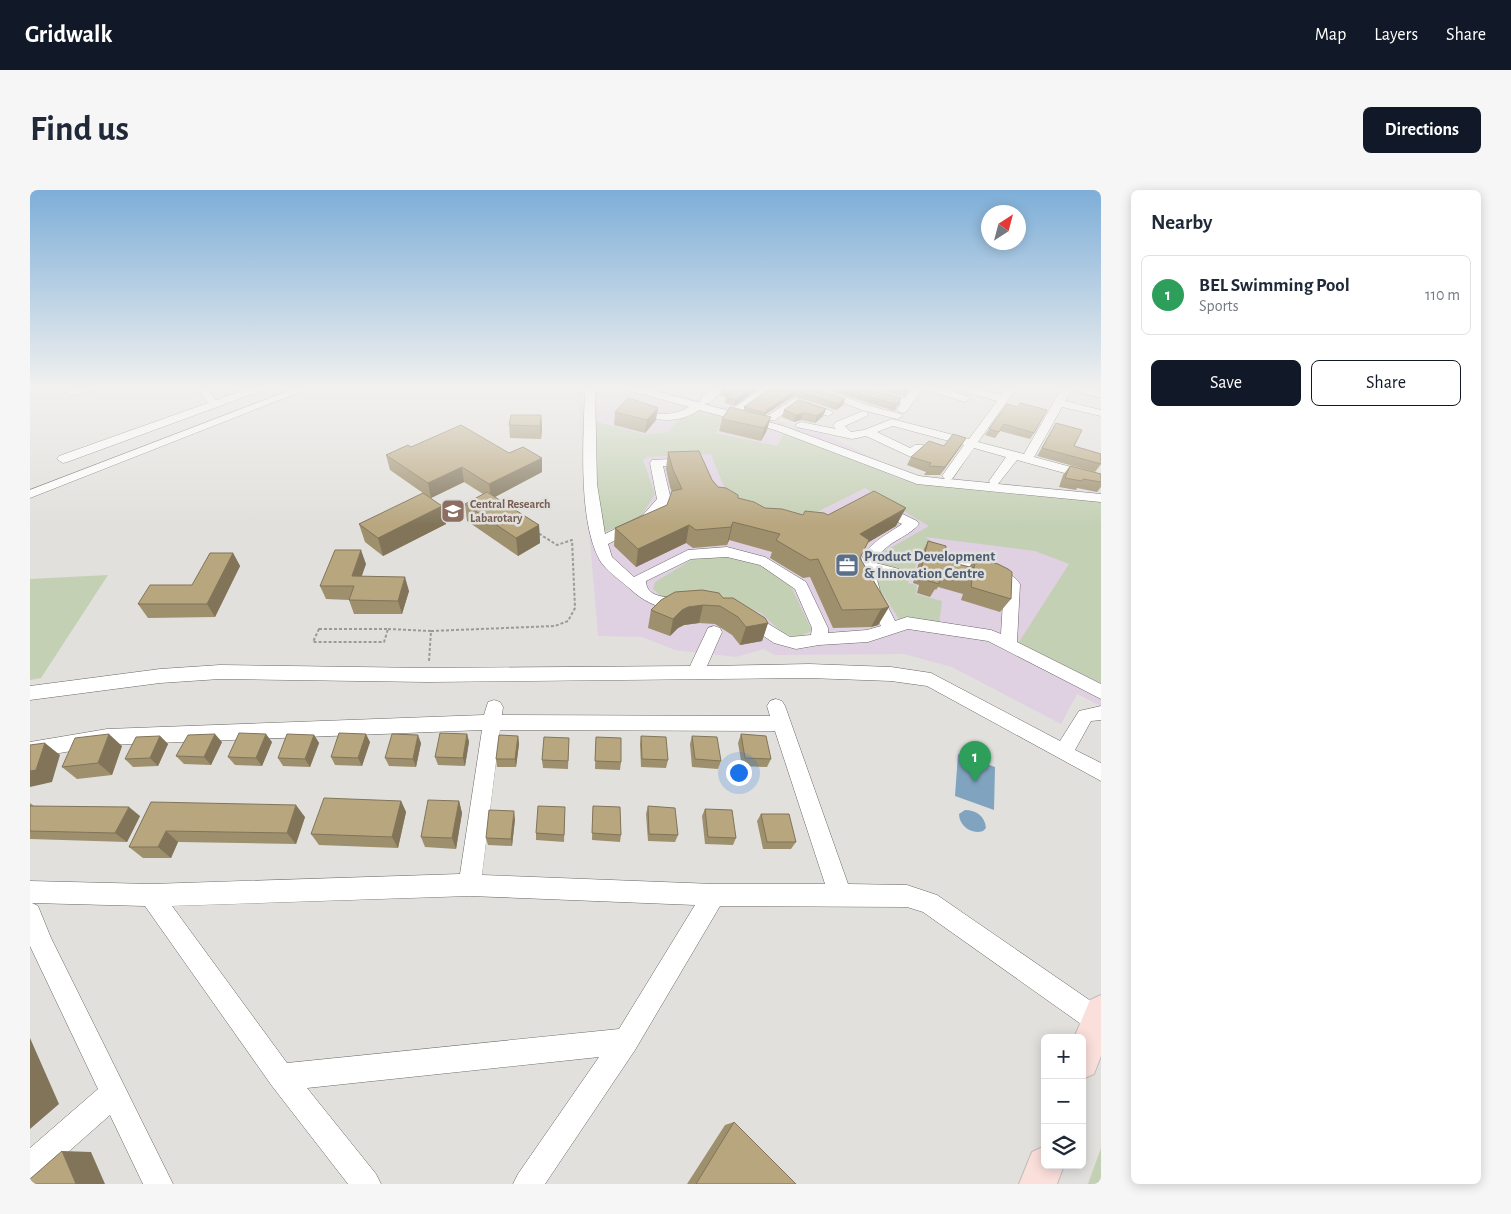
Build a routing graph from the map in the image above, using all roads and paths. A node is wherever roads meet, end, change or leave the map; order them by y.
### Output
1 (136, 432) edge
2 (190, 432) edge
3 (589, 432) edge
4 (791, 432) edge
5 (835, 432) edge
6 (845, 432) edge
7 (865, 432) edge
8 (868, 432) edge
9 (938, 432) edge
10 (979, 432) edge
11 (1042, 432) edge
12 (847, 435) junction
13 (972, 443) junction
14 (911, 454) edge
15 (1014, 455) junction
16 (63, 459) dead end
17 (1027, 459) junction
18 (704, 469) edge
19 (1064, 469) junction
20 (948, 476) dead end
21 (1101, 479) edge
22 (995, 481) dead end
23 (1053, 487) dead end
24 (30, 494) edge
25 (1101, 498) edge
26 (866, 502) edge
27 (534, 530) edge
28 (600, 542) junction
29 (868, 566) junction
30 (894, 572) dead end
31 (950, 572) edge
32 (640, 590) junction
33 (696, 601) edge
34 (732, 610) edge
35 (388, 629) junction
36 (891, 629) junction
37 (431, 631) junction
38 (714, 632) dead end
39 (819, 639) junction
40 (1009, 645) junction
41 (696, 671) junction
42 (427, 675) junction
43 (1101, 692) edge
44 (30, 693) edge
45 (1101, 713) edge
46 (492, 714) junction
47 (1101, 719) edge
48 (30, 750) edge
49 (1070, 755) junction
50 (1101, 773) edge
51 (470, 884) junction
52 (30, 892) edge
53 (151, 895) junction
54 (714, 895) junction
55 (840, 895) junction
56 (30, 914) edge
57 (1099, 1016) edge
58 (626, 1041) junction
59 (1086, 1051) edge
60 (282, 1077) junction
61 (113, 1094) junction
62 (30, 1167) edge
63 (1044, 1169) edge
64 (158, 1184) edge
65 (366, 1184) edge
66 (528, 1184) edge
67 (1038, 1184) edge

1 - 16 street
2 - 24 street
3 - 28 street
4 - 25 street
5 - 12 street
6 - 12 street
7 - 12 street
8 - 14 street
9 - 13 street
10 - 13 street
11 - 17 street
13 - 15 street
13 - 20 street
15 - 17 street
15 - 22 street
17 - 19 street
18 - 28 street
19 - 21 street
19 - 23 street
26 - 29 street
27 - 37 path
28 - 32 street
29 - 30 street
29 - 36 street
31 - 40 street
32 - 33 street
32 - 39 street
34 - 39 street
35 - 35 path
35 - 37 path
36 - 39 street
36 - 40 street
37 - 42 path
38 - 41 street
40 - 43 street
41 - 42 street
41 - 49 street
42 - 44 street
45 - 49 street
46 - 48 street
46 - 51 street
46 - 55 street
47 - 49 street
49 - 50 street
51 - 53 street
51 - 54 street
52 - 53 street
53 - 60 street
54 - 55 street
54 - 58 street
55 - 57 street
56 - 61 street
57 - 59 main road
58 - 60 street
58 - 66 street
60 - 65 street
61 - 62 street
61 - 64 street
63 - 67 main road

